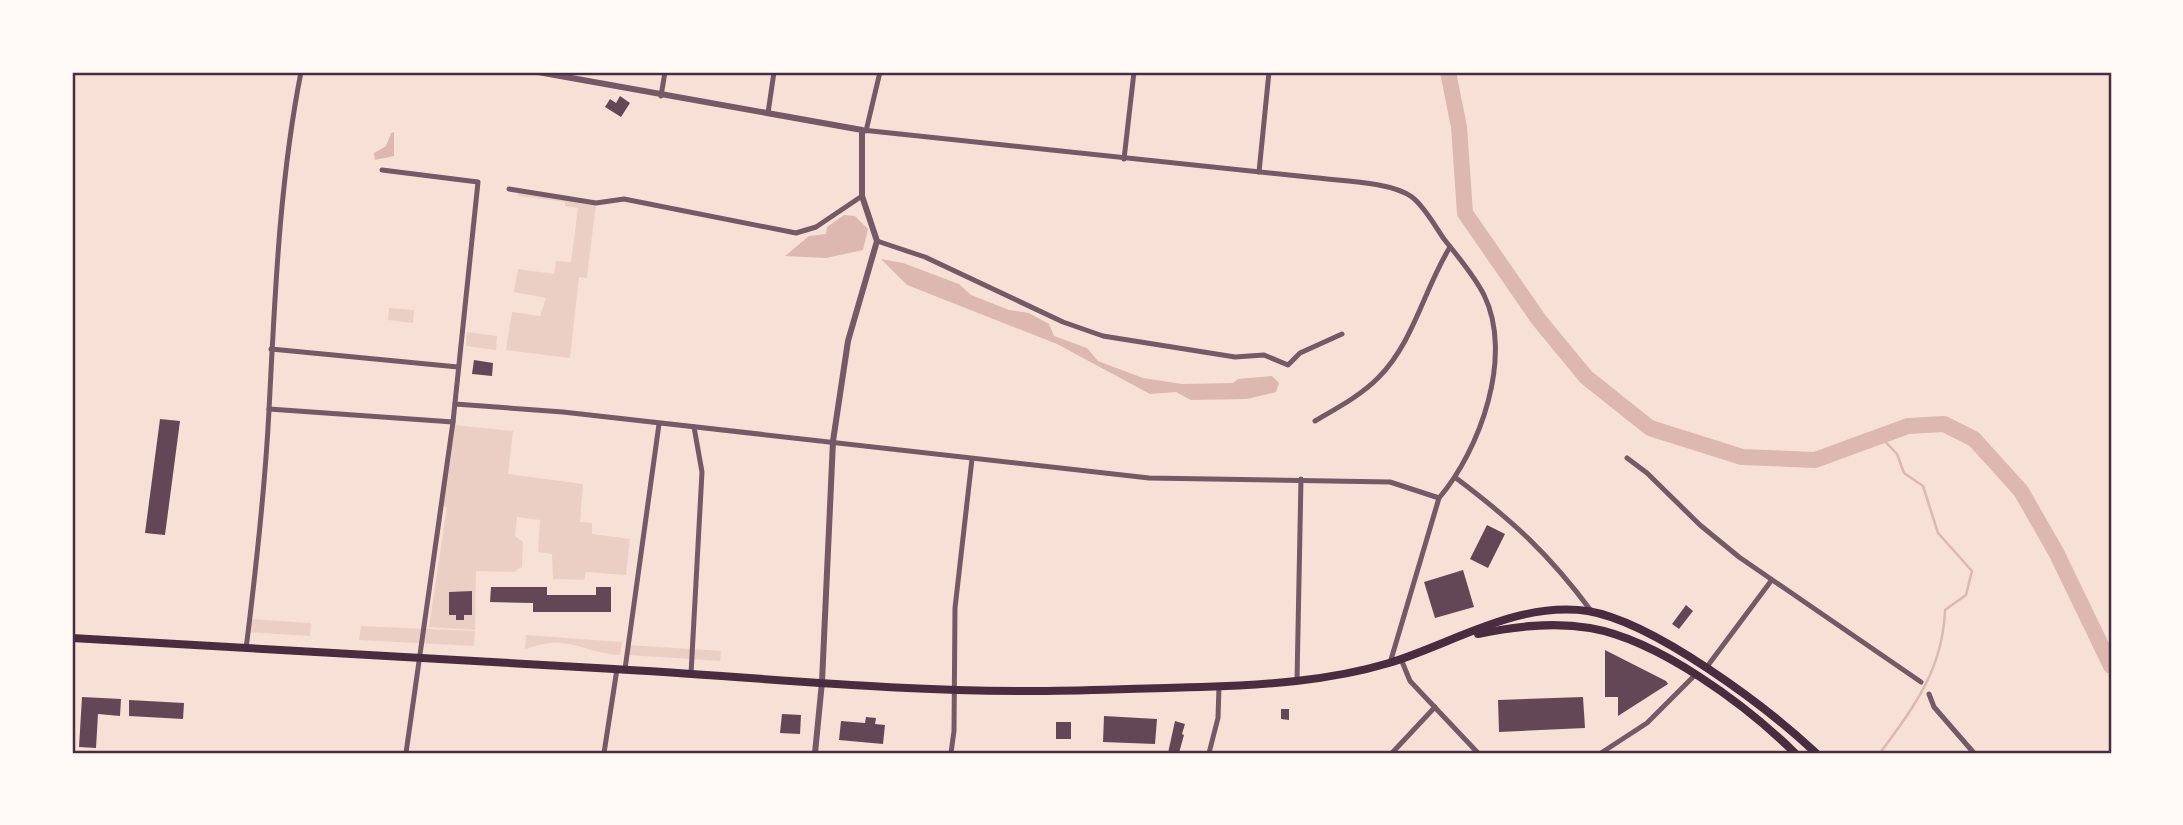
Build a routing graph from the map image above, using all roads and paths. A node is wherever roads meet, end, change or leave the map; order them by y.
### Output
1 (301, 72) edge
2 (538, 72) edge
3 (576, 72) edge
4 (664, 72) edge
5 (774, 72) edge
6 (880, 72) edge
7 (1134, 72) edge
8 (1269, 72) edge
9 (575, 80) junction
10 (661, 96) junction
11 (768, 113) junction
12 (864, 130) junction
13 (1124, 159) junction
14 (382, 170) dead end
15 (1259, 172) junction
16 (509, 189) dead end
17 (862, 196) junction
18 (877, 241) junction
19 (1450, 247) junction
20 (1342, 334) dead end
21 (271, 349) junction
22 (458, 367) junction
23 (455, 404) junction
24 (269, 409) junction
25 (1315, 421) dead end
26 (453, 422) junction
27 (659, 424) junction
28 (694, 427) junction
29 (833, 440) junction
30 (972, 458) junction
31 (1627, 458) dead end
32 (1456, 478) junction
33 (1301, 479) junction
34 (1439, 498) junction
35 (1771, 581) junction
36 (1592, 612) junction
37 (72, 638) edge
38 (1451, 640) junction
39 (246, 649) junction
40 (422, 658) junction
41 (1401, 659) junction
42 (1390, 663) junction
43 (1706, 668) junction
44 (621, 669) junction
45 (691, 674) junction
46 (1695, 675) junction
47 (1297, 681) junction
48 (821, 682) junction
49 (1921, 682) dead end
50 (1219, 686) junction
51 (954, 689) junction
52 (1928, 694) dead end
53 (1435, 707) junction
54 (406, 753) edge
55 (604, 753) edge
56 (815, 753) edge
57 (951, 753) edge
58 (1209, 753) edge
59 (1392, 753) edge
60 (1478, 753) edge
61 (1601, 753) edge
62 (1795, 753) edge
63 (1816, 753) edge
64 (1974, 753) edge

1 - 21 street
2 - 9 street
3 - 9 street
4 - 10 street
5 - 11 street
6 - 12 street
7 - 13 street
8 - 15 street
9 - 10 street
10 - 11 street
11 - 12 street
12 - 13 street
12 - 17 street
13 - 15 street
14 - 22 street
15 - 19 street
16 - 17 street
17 - 18 street
18 - 20 street
18 - 29 street
19 - 25 street
19 - 32 street
21 - 22 street
21 - 24 street
22 - 23 street
23 - 26 street
23 - 27 street
24 - 26 street
24 - 39 street
26 - 40 street
27 - 28 street
27 - 44 street
28 - 29 street
28 - 45 street
29 - 30 street
29 - 48 street
30 - 33 street
30 - 51 street
31 - 35 street
32 - 34 street
32 - 36 street
33 - 34 street
33 - 47 street
34 - 42 street
35 - 43 street
35 - 49 street
36 - 38 main road
36 - 43 main road
37 - 39 main road
38 - 41 main road
38 - 46 main road
39 - 40 main road
40 - 44 main road
40 - 54 street
41 - 42 main road
41 - 53 street
42 - 47 main road
43 - 63 main road
44 - 45 main road
44 - 55 street
45 - 48 main road
46 - 61 street
46 - 62 main road
47 - 50 main road
48 - 51 main road
48 - 56 street
50 - 51 main road
50 - 58 street
51 - 57 street
52 - 64 street
53 - 59 street
53 - 60 street

